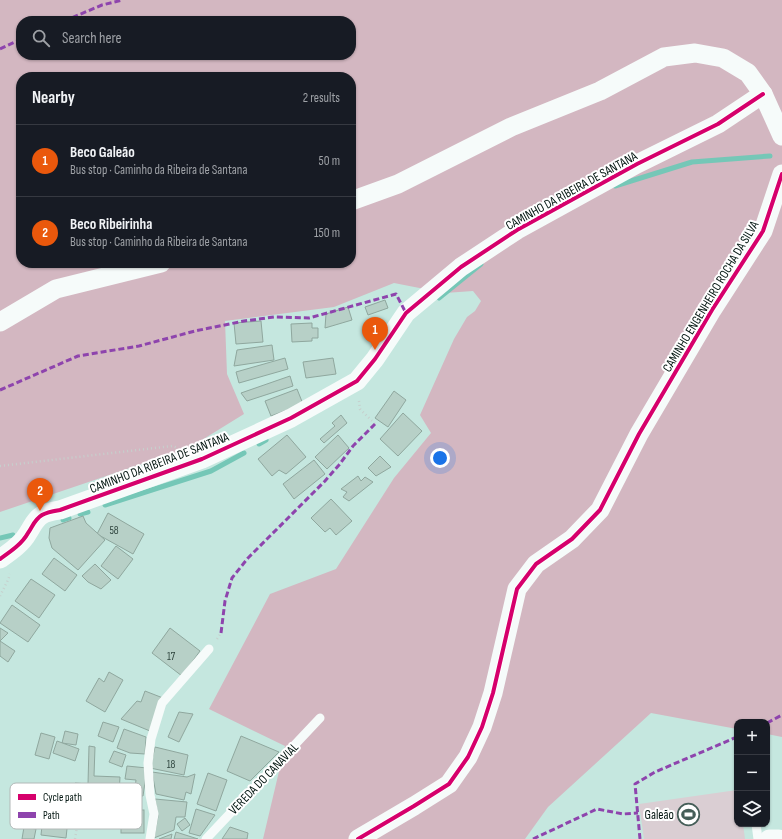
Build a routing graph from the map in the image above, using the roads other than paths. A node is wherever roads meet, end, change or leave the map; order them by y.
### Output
1 (763, 94) junction
2 (782, 136) edge
3 (782, 174) edge
4 (356, 199) edge
5 (141, 268) edge
6 (0, 322) edge
7 (0, 559) edge
8 (209, 649) dead end
9 (320, 718) dead end
10 (756, 827) edge
11 (150, 839) edge
12 (206, 839) edge
13 (358, 839) edge
14 (758, 839) edge
15 (769, 839) edge
16 (779, 839) edge

1 - 2 street
1 - 4 street
1 - 7 street, CAMINHO DA RIBEIRA DE SANTANA
3 - 13 street, CAMINHO ENGENHEIRO ROCHA DA SILVA
5 - 6 street
8 - 11 lane
9 - 12 lane, VEREDA DO CANAVIAL
10 - 14 lane
15 - 16 street

